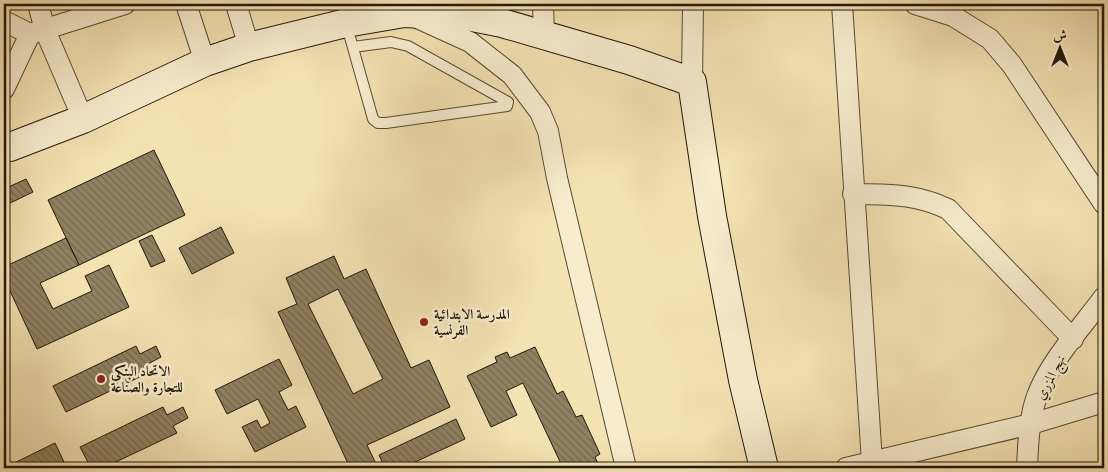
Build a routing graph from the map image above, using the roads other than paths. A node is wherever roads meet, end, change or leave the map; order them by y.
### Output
1 (38, 4) edge
2 (125, 4) edge
3 (186, 4) edge
4 (236, 4) edge
5 (543, 4) edge
6 (693, 4) edge
7 (842, 4) edge
8 (914, 4) edge
9 (399, 8) edge
10 (4, 21) edge
11 (38, 32) junction
12 (349, 35) junction
13 (544, 35) junction
14 (249, 47) junction
15 (205, 62) junction
16 (692, 82) junction
17 (4, 89) edge
18 (83, 120) junction
19 (4, 147) edge
20 (853, 194) junction
21 (1104, 204) edge
22 (1104, 297) edge
23 (1073, 339) junction
24 (1104, 402) edge
25 (1031, 424) junction
26 (872, 462) junction
27 (626, 468) edge
28 (764, 468) edge
29 (846, 468) edge
30 (1026, 468) edge

1 - 11 street
2 - 11 street
3 - 15 street
4 - 14 street
5 - 13 street
6 - 16 street
7 - 20 street
8 - 21 street
9 - 12 street
9 - 13 street
9 - 27 street
10 - 11 street
11 - 17 street
11 - 18 street
12 - 12 lane
12 - 14 street
13 - 16 street
14 - 15 street
15 - 18 street
16 - 28 street
18 - 19 street
20 - 23 street
20 - 26 street
22 - 23 street, نهج المزري
23 - 25 street, نهج المزري
24 - 25 street
25 - 26 street
25 - 30 street, نهج المزري
26 - 29 street

